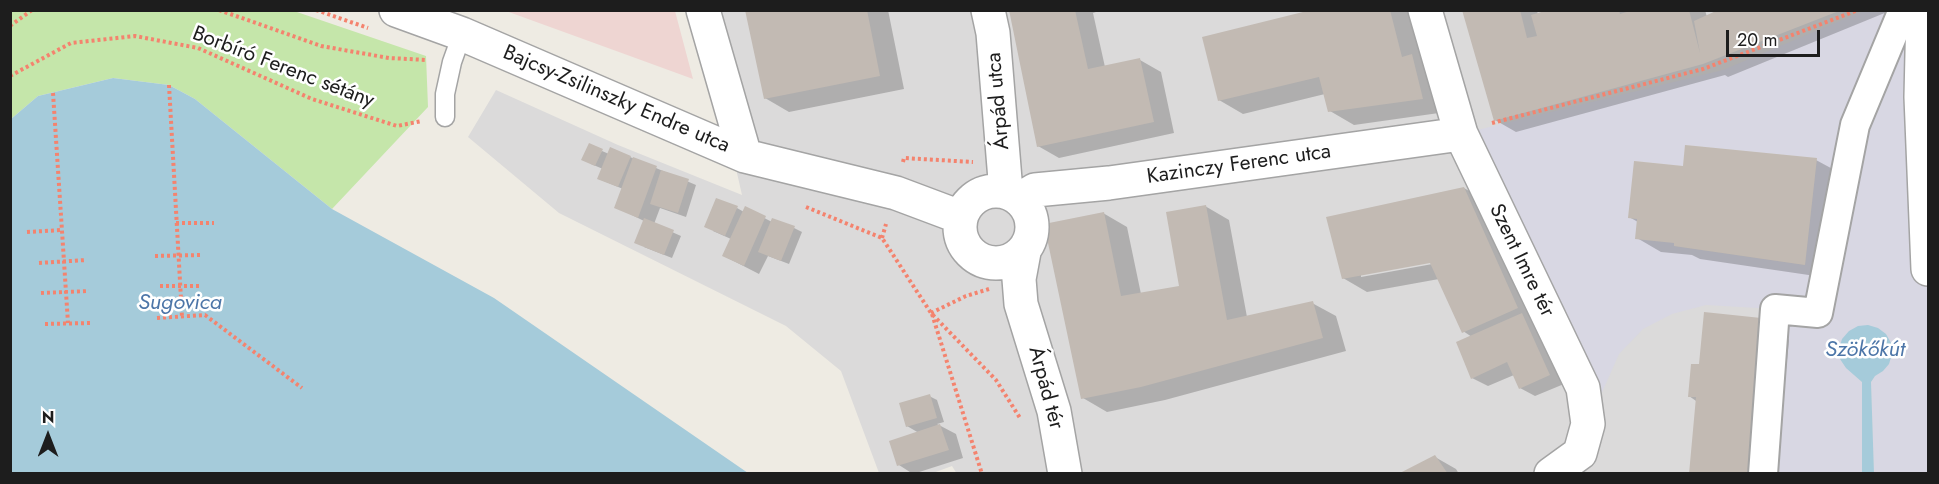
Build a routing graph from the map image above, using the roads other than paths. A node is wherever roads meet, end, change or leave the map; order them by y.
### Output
1 (396, 10) edge
2 (703, 10) edge
3 (988, 10) edge
4 (1425, 10) edge
5 (1903, 10) edge
6 (1923, 10) edge
7 (457, 48) junction
8 (446, 117) road end
9 (1459, 127) junction
10 (745, 156) junction
11 (1013, 196) junction
12 (962, 232) junction
13 (1024, 252) junction
14 (991, 264) junction
15 (1929, 268) edge
16 (1021, 304) junction
17 (1065, 474) edge
18 (1551, 474) edge
19 (1762, 474) edge

1 - 7 street, Bajcsy-Zsilinszky Endre utca
2 - 10 street
3 - 11 street, Árpád utca
4 - 9 street, Szent Imre tér
5 - 19 street
6 - 15 street
7 - 8 lane
7 - 10 street, Bajcsy-Zsilinszky Endre utca
9 - 11 street, Kazinczy Ferenc utca
9 - 18 street, Szent Imre tér
10 - 12 street, Bajcsy-Zsilinszky Endre utca
11 - 12 street
11 - 13 street, Árpád tér
12 - 14 street, Árpád tér
13 - 14 street
13 - 16 street, Árpád tér
14 - 16 street, Árpád tér
16 - 17 street, Árpád tér

